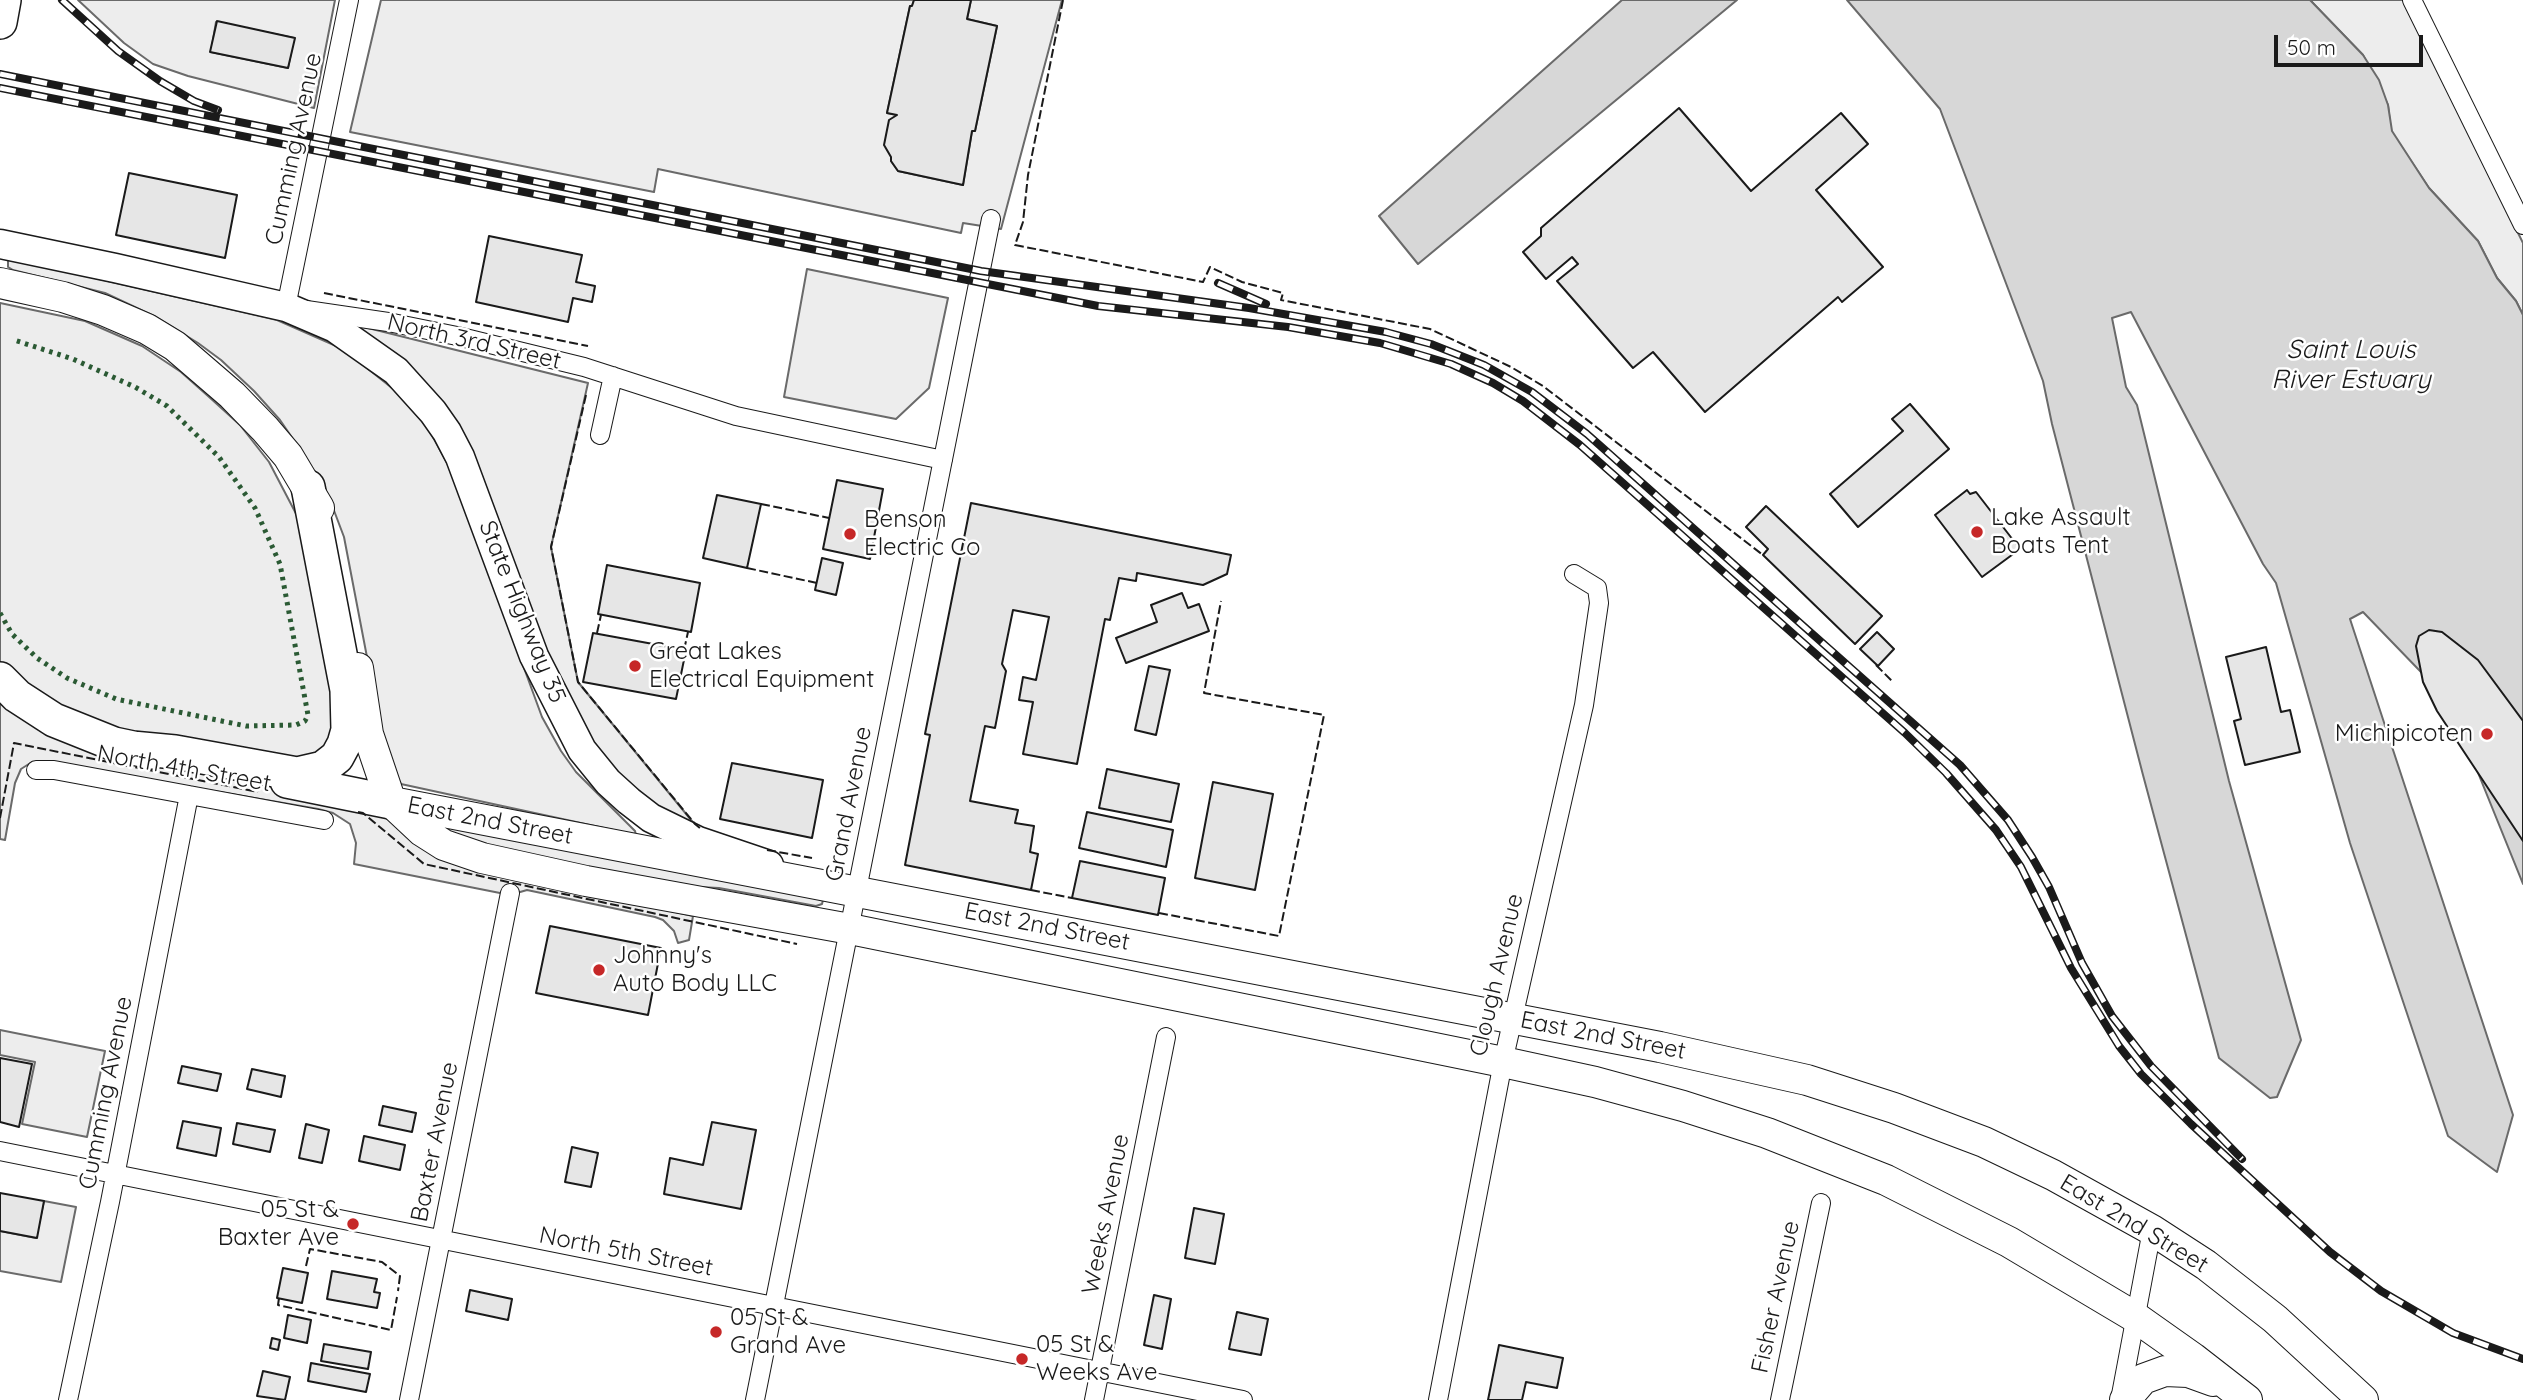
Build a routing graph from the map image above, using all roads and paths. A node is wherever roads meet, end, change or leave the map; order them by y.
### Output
1 (4, 0) edge
2 (349, 0) edge
3 (2412, 0) edge
4 (0, 22) edge
5 (991, 219) dead end
6 (2523, 225) edge
7 (0, 244) edge
8 (0, 283) edge
9 (286, 307) junction
10 (613, 376) junction
11 (600, 435) dead end
12 (943, 460) junction
13 (308, 487) junction
14 (1574, 574) dead end
15 (0, 680) edge
16 (132, 748) junction
17 (36, 770) dead end
18 (189, 795) junction
19 (391, 802) junction
20 (324, 820) dead end
21 (846, 889) junction
22 (510, 893) dead end
23 (850, 929) junction
24 (1512, 1019) junction
25 (1166, 1037) dead end
26 (1503, 1062) junction
27 (0, 1151) edge
28 (116, 1175) junction
29 (1821, 1203) dead end
30 (2152, 1230) junction
31 (441, 1240) junction
32 (774, 1306) junction
33 (2135, 1317) junction
34 (1099, 1371) junction
35 (2242, 1397) edge
36 (68, 1400) edge
37 (409, 1400) edge
38 (755, 1400) edge
39 (1094, 1400) edge
40 (1243, 1400) edge
41 (1438, 1400) edge
42 (1780, 1400) edge
43 (2123, 1400) edge
44 (2363, 1400) edge

1 - 4 highway
2 - 9 street, Cumming Avenue
3 - 6 street
5 - 12 street, Grand Avenue
7 - 9 main road, North 3rd Street
8 - 13 highway
9 - 10 street, North 3rd Street
9 - 21 main road, State Highway 35
10 - 11 street
10 - 12 street, North 3rd Street
12 - 21 street, Grand Avenue
13 - 16 highway
13 - 19 highway
14 - 24 street, Clough Avenue
15 - 16 highway
16 - 19 highway
17 - 18 street, North 4th Street
18 - 20 street, North 4th Street
18 - 28 street, Cumming Avenue
19 - 21 highway, East 2nd Street
19 - 23 highway, East 2nd Street
21 - 23 street, Grand Avenue
21 - 24 highway, East 2nd Street
22 - 31 street, Baxter Avenue
23 - 26 highway, East 2nd Street
23 - 32 street, Grand Avenue
24 - 26 street, Clough Avenue
24 - 30 highway, East 2nd Street
25 - 34 street, Weeks Avenue
26 - 33 highway, East 2nd Street
26 - 41 street, Clough Avenue
27 - 28 street, North 5th Street
28 - 31 street, North 5th Street
28 - 36 street, Cumming Avenue
29 - 42 street, Fisher Avenue
30 - 33 street
30 - 44 highway, East 2nd Street
31 - 32 street, North 5th Street
31 - 37 street, Baxter Avenue
32 - 34 street, North 5th Street
32 - 38 street, Grand Avenue
33 - 35 highway, East 2nd Street
33 - 43 street
34 - 39 street, Weeks Avenue
34 - 40 street, North 5th Street
35 - 43 highway

